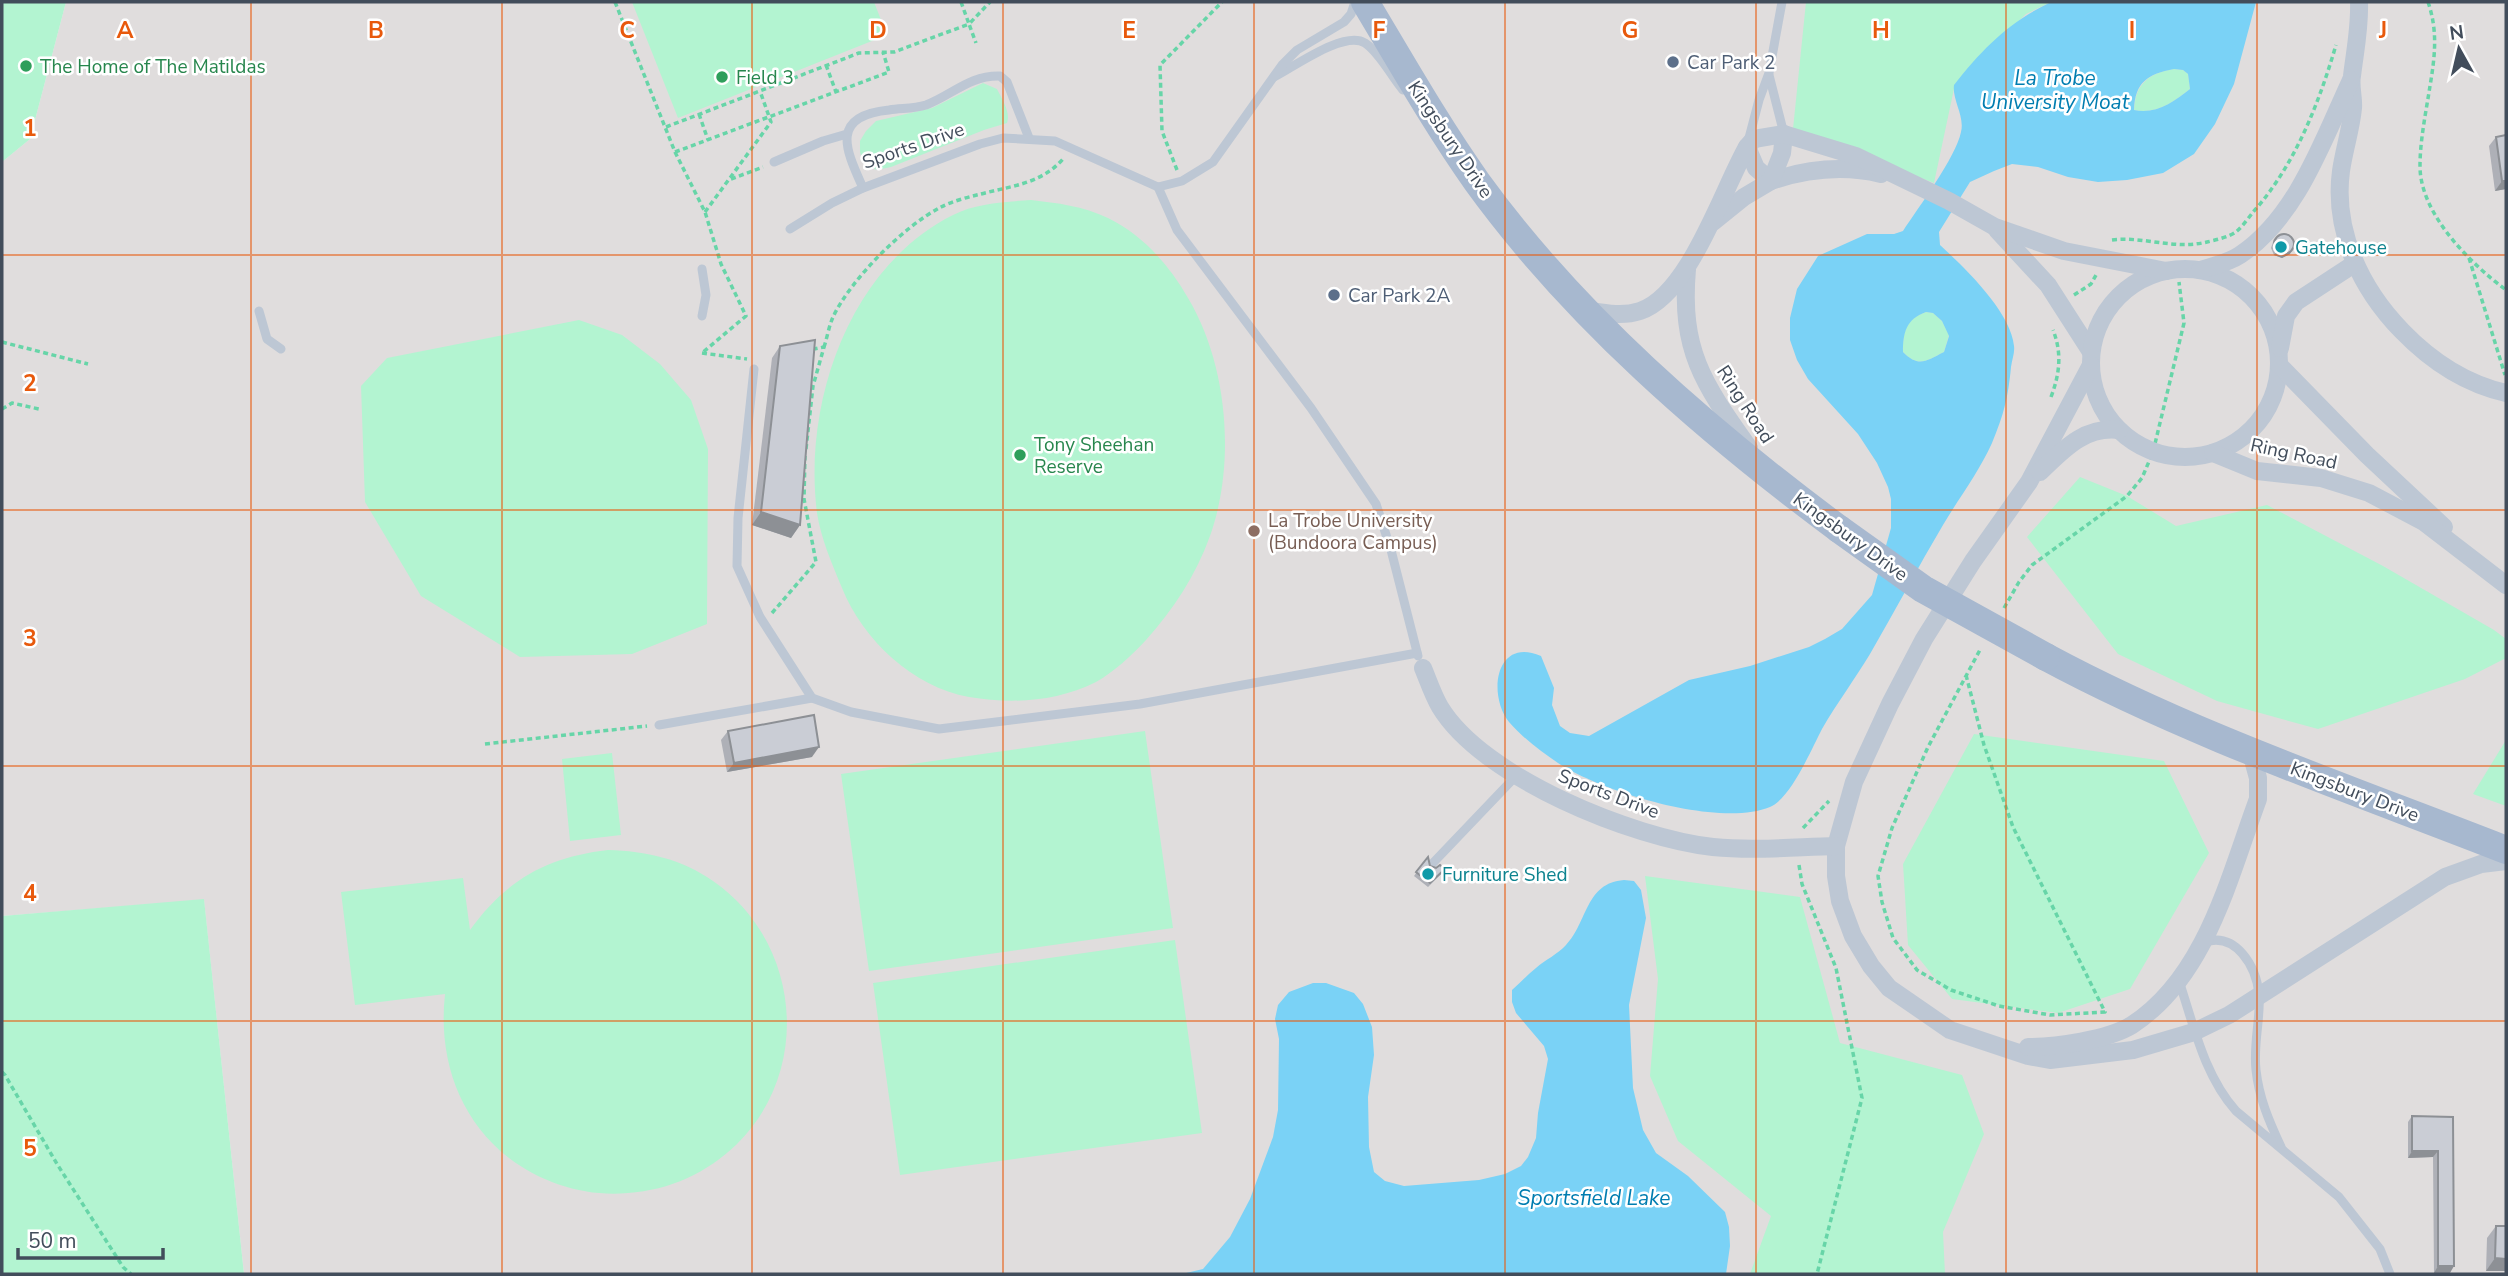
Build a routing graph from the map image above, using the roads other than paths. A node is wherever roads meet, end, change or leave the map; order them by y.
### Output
1 (1355, 2) edge
2 (1365, 2) edge
3 (1783, 2) edge
4 (2359, 2) edge
5 (1769, 74) junction
6 (1273, 78) junction
7 (2351, 80) junction
8 (1436, 119) junction
9 (847, 134) junction
10 (1784, 134) junction
11 (1029, 138) junction
12 (1747, 147) junction
13 (774, 162) road end
14 (1771, 181) junction
15 (1908, 181) junction
16 (1158, 187) junction
17 (863, 188) junction
18 (1710, 225) junction
19 (1995, 227) junction
20 (790, 229) dead end
21 (2354, 264) junction
22 (702, 269) dead end
23 (1688, 269) junction
24 (2172, 270) junction
25 (2200, 270) junction
26 (1586, 310) junction
27 (259, 311) dead end
28 (702, 316) dead end
29 (281, 349) dead end
30 (2091, 358) junction
31 (2279, 359) junction
32 (754, 365) road end
33 (2506, 393) edge
34 (2119, 430) junction
35 (2213, 453) junction
36 (1768, 476) junction
37 (2029, 482) junction
38 (2506, 585) edge
39 (1420, 660) junction
40 (812, 698) junction
41 (659, 725) road end
42 (2250, 749) junction
43 (1516, 776) junction
44 (1836, 846) junction
45 (2506, 850) edge
46 (2506, 861) edge
47 (1432, 864) edge
48 (2202, 943) junction
49 (2179, 981) junction
50 (2259, 995) junction
51 (2194, 1032) junction
52 (2000, 1047) junction
53 (2281, 1149) junction
54 (2390, 1274) edge

1 - 6 lane
2 - 8 main road, Kingsbury Drive
3 - 5 lane
4 - 7 street
5 - 10 lane
5 - 12 lane
6 - 8 lane
6 - 16 lane
7 - 21 street
7 - 25 street
8 - 26 main road, Kingsbury Drive
9 - 11 lane, Sports Drive
9 - 13 lane, Sports Drive
9 - 17 lane, Sports Drive
10 - 12 street
10 - 14 street
10 - 15 street, Ring Road
11 - 16 lane, Sports Drive
11 - 17 lane, Sports Drive
12 - 14 street
12 - 18 street, Ring Road
14 - 15 street, Ring Road
14 - 18 street, Ring Road
15 - 19 street, Ring Road
16 - 39 lane
17 - 20 lane
18 - 23 street, Ring Road
19 - 24 street, Ring Road
19 - 30 street, Ring Road
21 - 31 street
21 - 33 street
22 - 28 lane
23 - 26 street, Ring Road
23 - 36 street, Ring Road
24 - 25 street, Ring Road
24 - 30 street
25 - 31 street
26 - 36 main road, Kingsbury Drive
27 - 29 lane
30 - 34 street
30 - 37 street
31 - 35 street
31 - 38 street, Ring Road
32 - 40 lane
34 - 35 street
34 - 37 street
35 - 38 street, Ring Road
36 - 42 main road, Kingsbury Drive, bridge
37 - 44 street
39 - 40 lane
39 - 43 street, Sports Drive
40 - 41 lane
42 - 45 main road, Kingsbury Drive
42 - 48 street
43 - 44 street, Sports Drive
43 - 47 lane
44 - 52 street
46 - 50 street
48 - 49 street
48 - 50 lane
49 - 51 lane
49 - 52 street
50 - 51 street
50 - 53 lane
51 - 52 street
51 - 53 lane
53 - 54 lane

